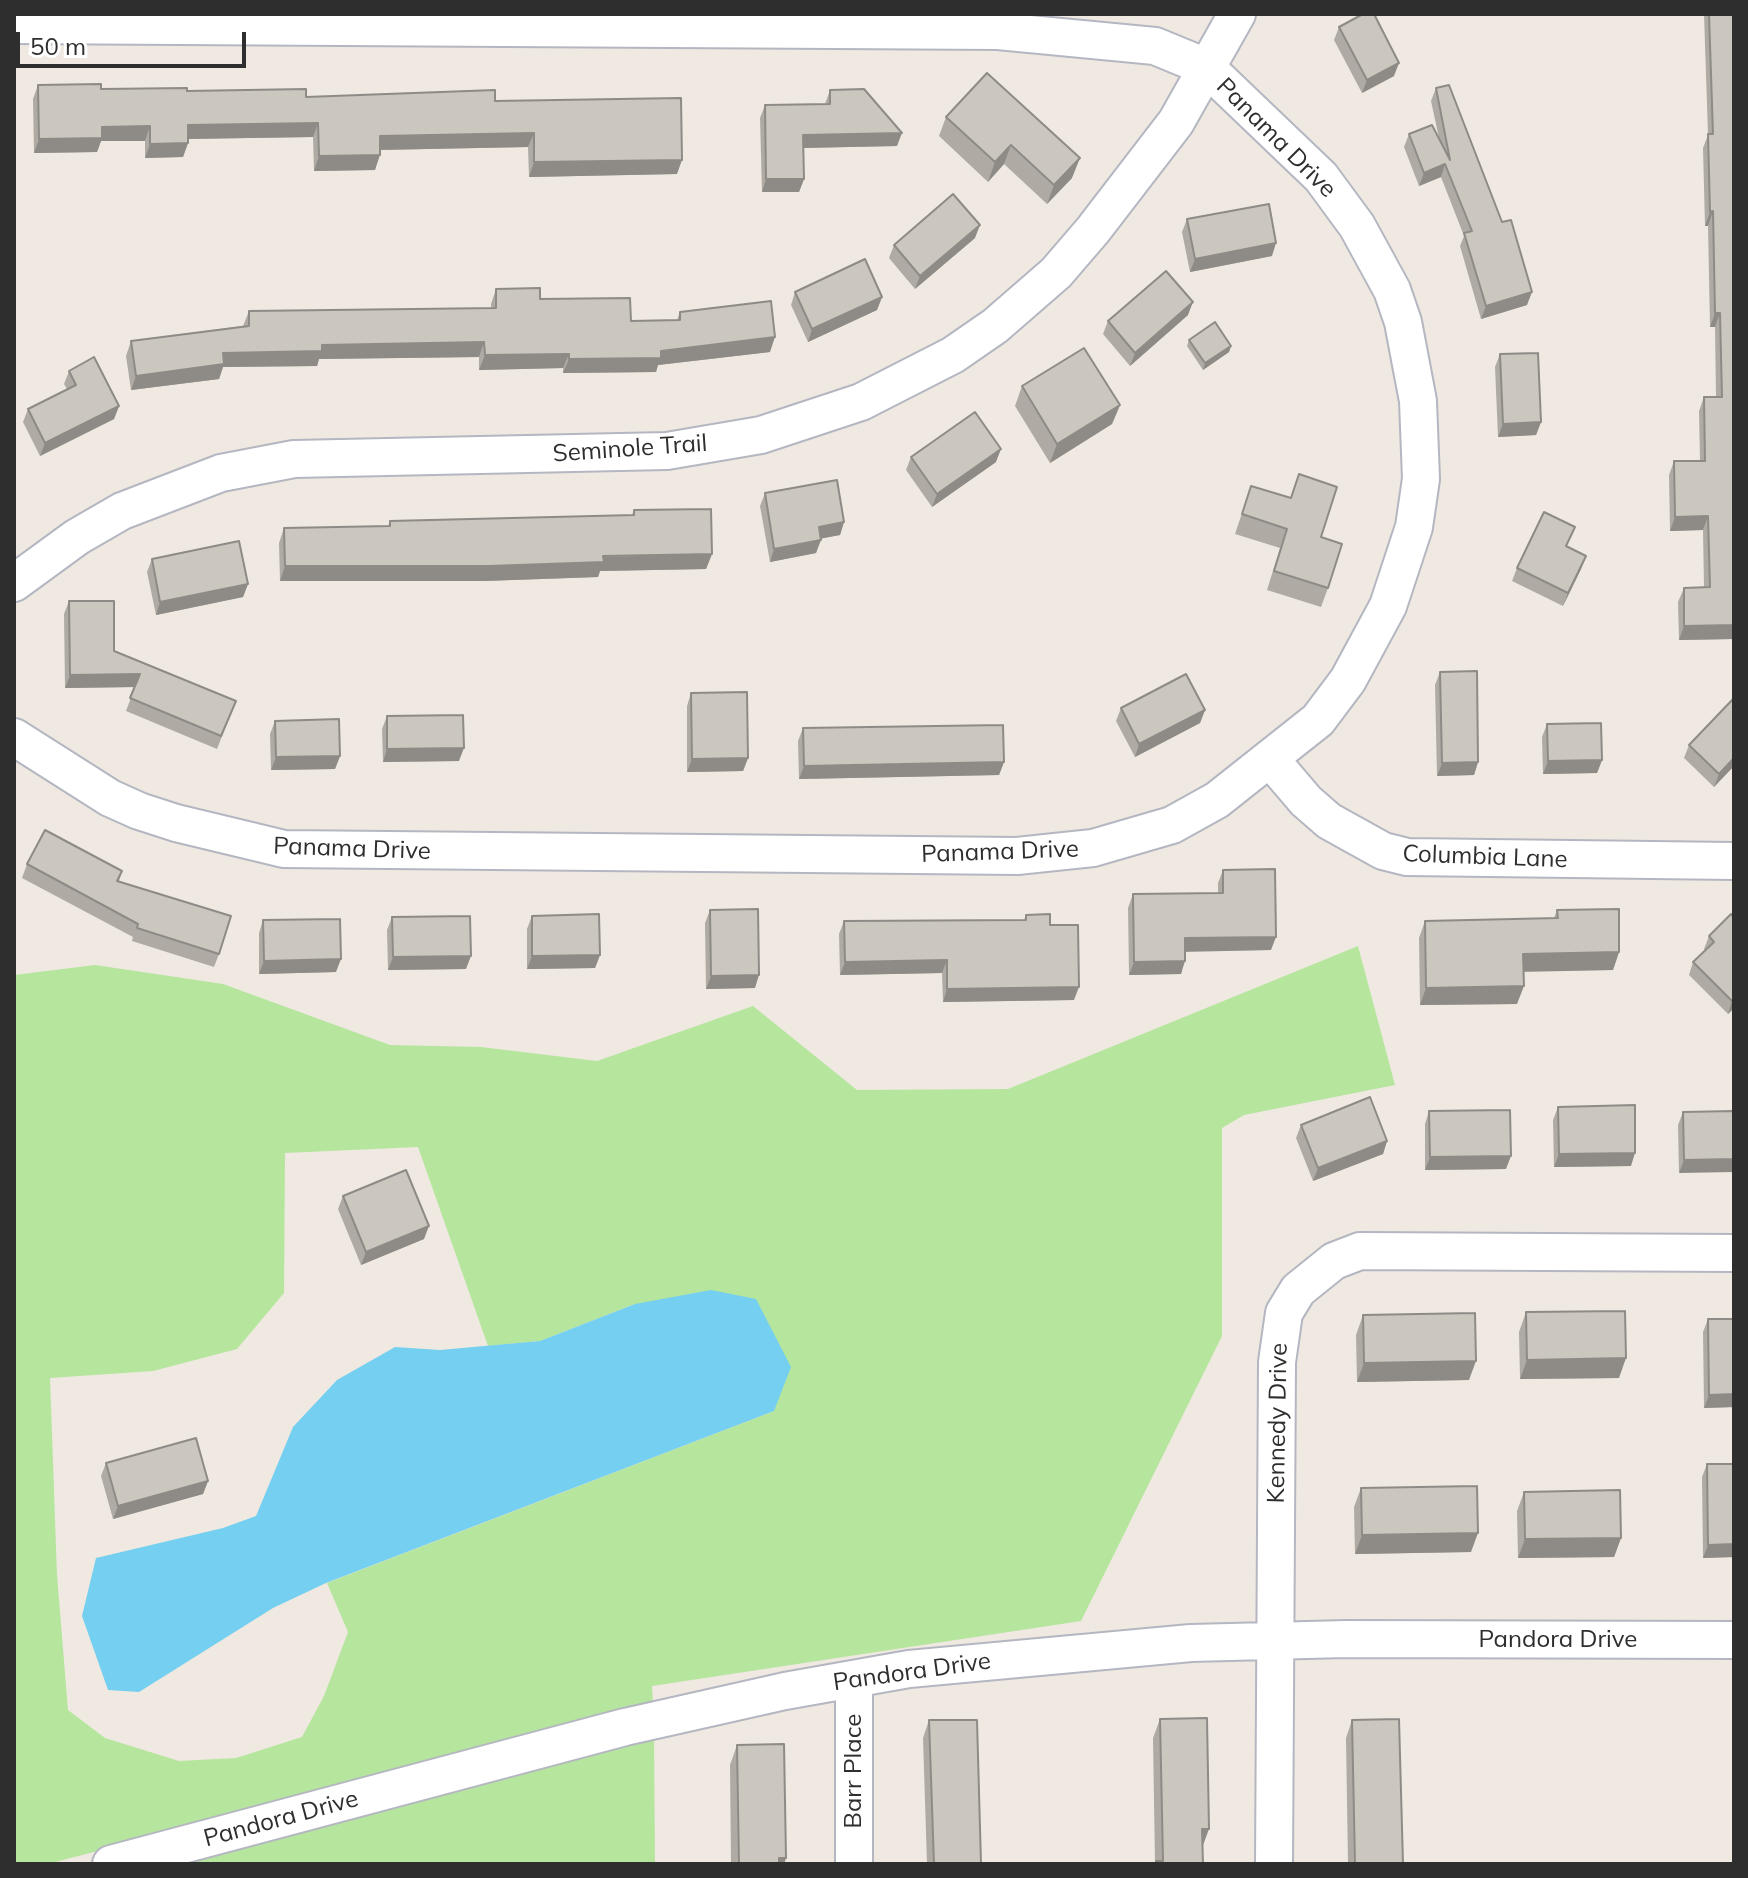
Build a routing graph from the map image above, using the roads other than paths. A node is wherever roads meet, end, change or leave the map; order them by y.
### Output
1 (1237, 14) edge
2 (14, 25) edge
3 (1206, 67) junction
4 (14, 583) edge
5 (14, 737) edge
6 (1271, 760) junction
7 (1734, 861) edge
8 (1734, 1253) edge
9 (1734, 1640) edge
10 (1274, 1641) junction
11 (854, 1679) junction
12 (111, 1864) edge
13 (854, 1864) edge
14 (1274, 1864) edge

1 - 3 street, Seminole Trail
2 - 3 street
3 - 4 street, Seminole Trail
3 - 6 street, Panama Drive
5 - 6 street, Panama Drive
6 - 7 street, Columbia Lane
8 - 10 street, Kennedy Drive
9 - 10 street, Pandora Drive
10 - 11 street, Pandora Drive
10 - 14 street, Kennedy Drive
11 - 12 street, Pandora Drive
11 - 13 street, Barr Place

